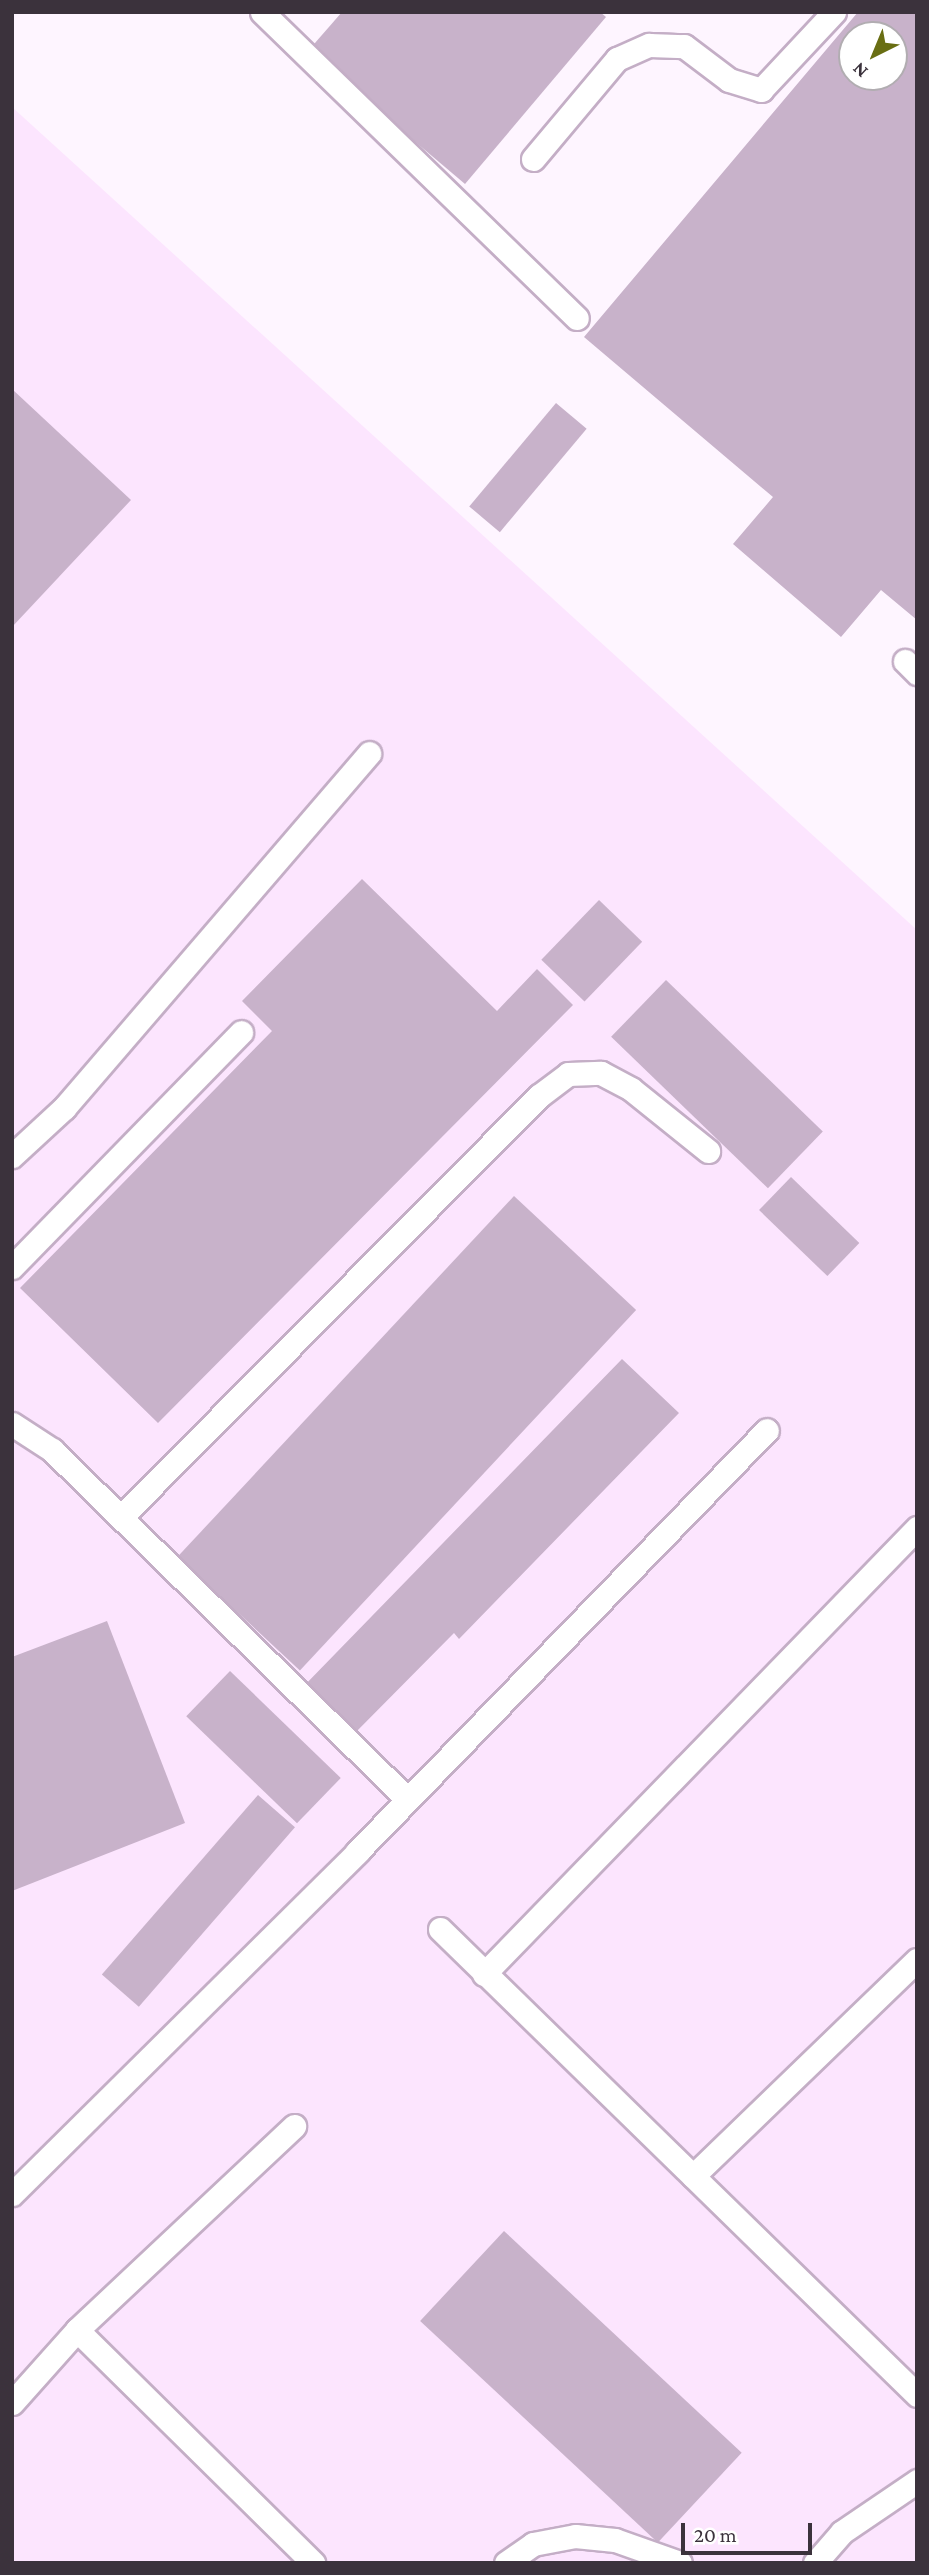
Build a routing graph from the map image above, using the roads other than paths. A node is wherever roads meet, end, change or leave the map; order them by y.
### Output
1 (262, 12) edge
2 (834, 12) edge
3 (533, 159) dead end
4 (578, 318) dead end
5 (369, 753) dead end
6 (241, 1032) dead end
7 (708, 1152) dead end
8 (12, 1156) edge
9 (12, 1267) edge
10 (12, 1424) edge
11 (767, 1430) dead end
12 (121, 1516) junction
13 (917, 1528) edge
14 (407, 1800) junction
15 (440, 1929) dead end
16 (917, 1960) edge
17 (484, 1974) junction
18 (294, 2126) dead end
19 (692, 2176) junction
20 (12, 2194) edge
21 (77, 2330) junction
22 (917, 2395) edge
23 (12, 2403) edge
24 (917, 2481) edge
25 (313, 2563) edge
26 (506, 2563) edge
27 (680, 2563) edge
28 (815, 2563) edge

1 - 4 lane
2 - 3 lane
5 - 8 lane
6 - 9 lane
7 - 12 lane
10 - 12 lane
11 - 14 lane
12 - 14 lane
13 - 17 lane
14 - 20 lane
15 - 17 lane
16 - 19 lane
17 - 19 lane
18 - 21 lane
19 - 22 lane
21 - 23 lane
21 - 25 lane
24 - 28 lane
26 - 27 lane

